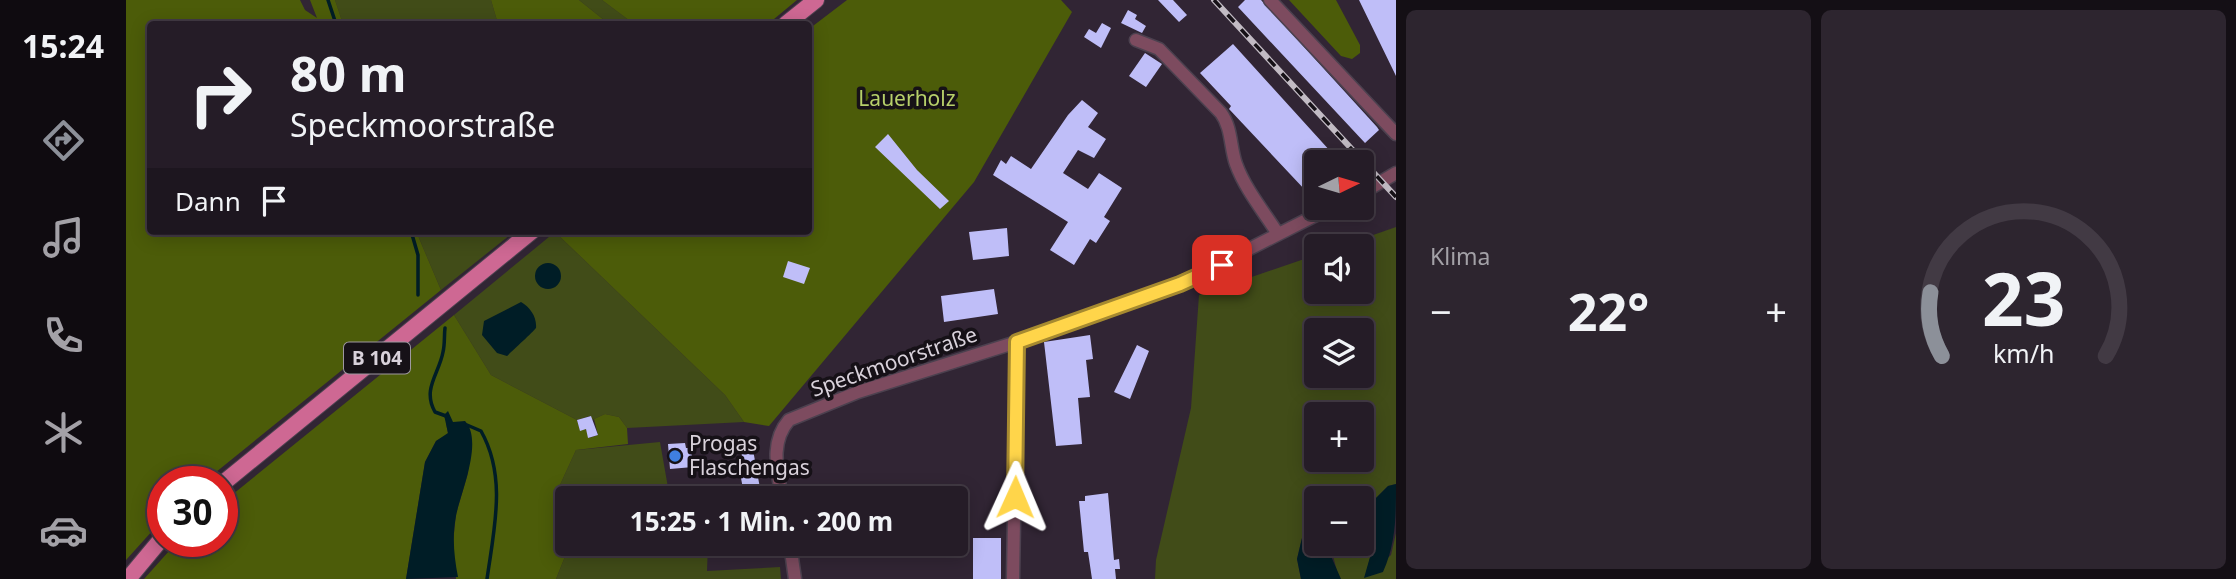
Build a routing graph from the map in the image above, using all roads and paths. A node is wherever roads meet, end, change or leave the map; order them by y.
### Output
1 (816, 0) edge
2 (1270, 0) edge
3 (790, 21) edge
4 (1136, 40) dead end
5 (1396, 134) edge
6 (1396, 173) edge
7 (1374, 186) edge
8 (1307, 220) edge
9 (1278, 234) junction
10 (527, 235) edge
11 (1017, 342) junction
12 (238, 471) edge
13 (780, 486) edge
14 (147, 556) edge
15 (792, 556) edge
16 (128, 579) edge
17 (795, 579) edge
18 (1013, 579) edge

1 - 3 main road
2 - 5 street
4 - 9 street
6 - 7 street
8 - 9 street, Speckmoorstraße
9 - 11 street, Speckmoorstraße
10 - 12 main road, B 104
11 - 13 street, Speckmoorstraße
11 - 18 street
14 - 16 main road
15 - 17 street

